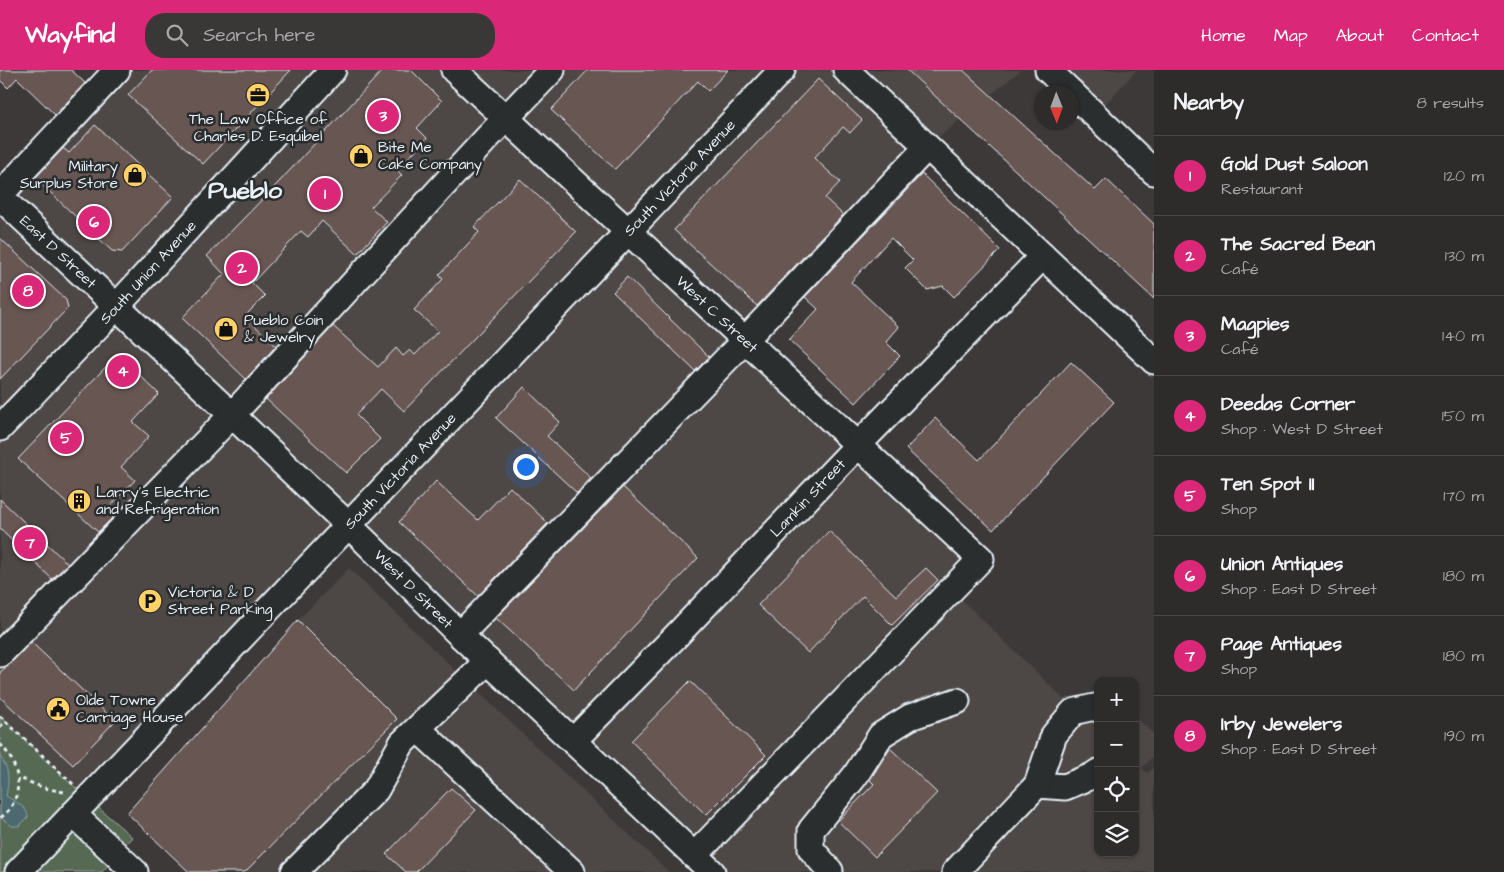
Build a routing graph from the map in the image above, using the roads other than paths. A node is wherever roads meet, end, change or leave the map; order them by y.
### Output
1 (117, 70) edge
2 (334, 70) edge
3 (454, 70) edge
4 (552, 70) edge
5 (782, 70) edge
6 (846, 70) edge
7 (1048, 70) edge
8 (1063, 85) edge
9 (1079, 101) edge
10 (506, 118) junction
11 (927, 147) junction
12 (1154, 172) edge
13 (0, 196) edge
14 (628, 232) junction
15 (1043, 256) junction
16 (116, 306) junction
17 (744, 340) junction
18 (1154, 361) edge
19 (232, 415) junction
20 (0, 428) edge
21 (858, 445) junction
22 (348, 525) junction
23 (460, 635) junction
24 (0, 654) edge
25 (488, 662) junction
26 (957, 701) dead end
27 (1094, 707) edge
28 (418, 729) junction
29 (573, 741) junction
30 (1094, 775) edge
31 (1037, 785) junction
32 (68, 803) junction
33 (703, 864) edge
34 (18, 872) edge
35 (135, 872) edge
36 (294, 872) edge
37 (572, 872) edge
38 (829, 872) edge
39 (955, 872) edge

1 - 13 street
2 - 16 street, South Union Avenue
3 - 10 street, West C Street
4 - 10 street
5 - 14 street, South Victoria Avenue
6 - 11 street
7 - 8 street
9 - 12 street
10 - 14 street, West C Street
10 - 19 street
11 - 15 street
11 - 17 street
13 - 16 street, East D Street
14 - 17 street, West C Street
14 - 22 street, South Victoria Avenue
15 - 18 street
15 - 21 street, Lamkin Street
16 - 19 street, West D Street
16 - 20 street, South Union Avenue
17 - 21 street, West C Street
17 - 23 street
19 - 22 street, West D Street
19 - 24 street
21 - 29 street, Lamkin Street
21 - 33 street, West C Street
22 - 23 street, West D Street
22 - 32 street, South Victoria Avenue
23 - 25 street, West D Street
25 - 28 street
25 - 29 street, West D Street
26 - 38 street
27 - 31 street
28 - 36 street
28 - 37 street
29 - 33 street, West D Street
30 - 31 street
31 - 39 street
32 - 34 street, South Victoria Avenue
32 - 35 street

